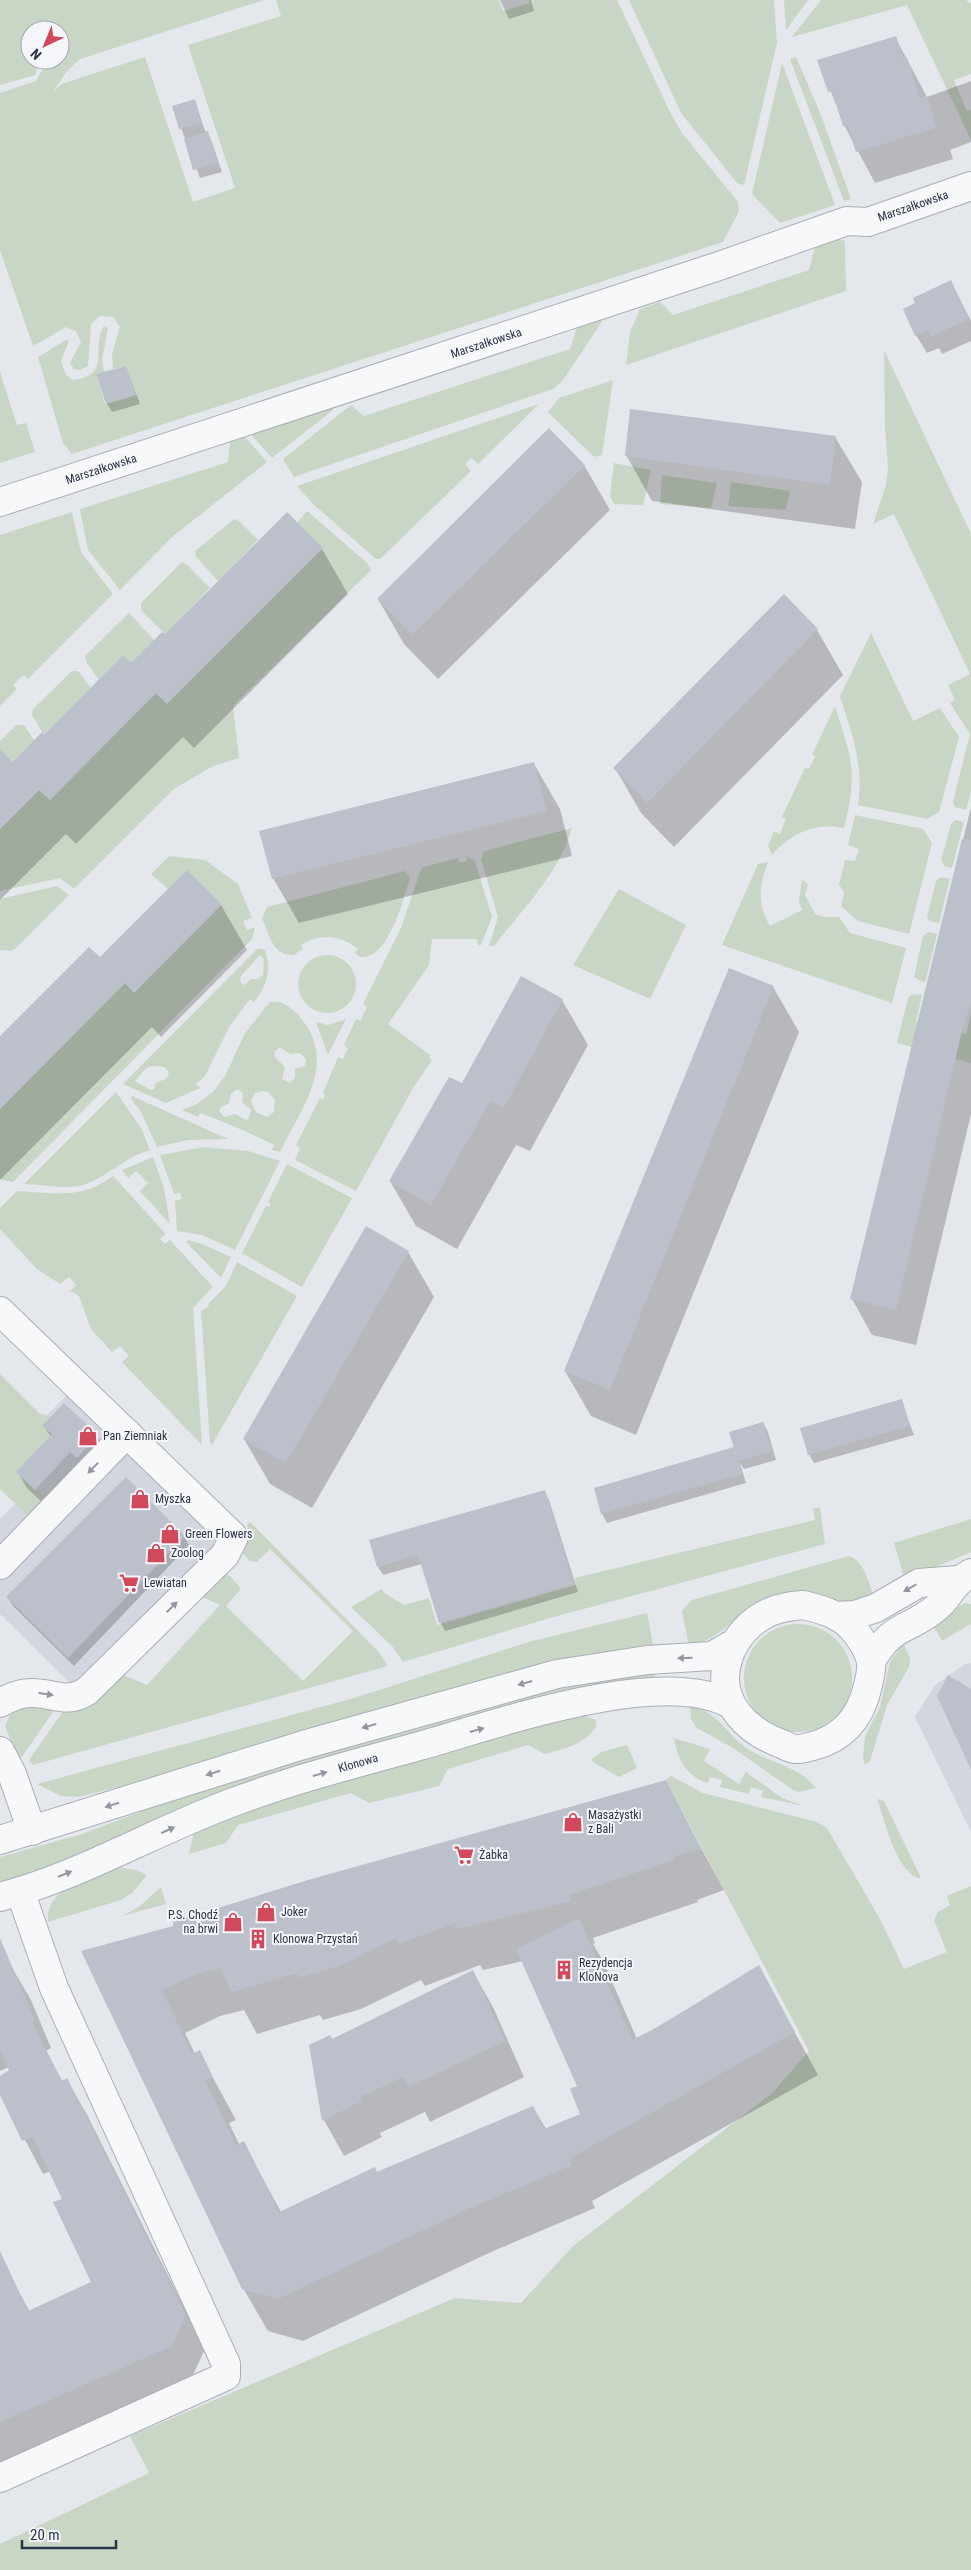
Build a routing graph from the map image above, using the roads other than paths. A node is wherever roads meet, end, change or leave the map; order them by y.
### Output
1 (971, 186) edge
2 (0, 502) edge
3 (0, 1311) edge
4 (127, 1433) junction
5 (0, 1564) edge
6 (964, 1577) edge
7 (836, 1616) junction
8 (731, 1645) junction
9 (871, 1662) junction
10 (0, 1703) edge
11 (730, 1704) junction
12 (0, 1751) edge
13 (32, 1831) junction
14 (0, 1840) edge
15 (10, 1894) edge
16 (0, 2478) edge

1 - 2 street, Marszałkowska
3 - 4 street
4 -> 5 street
10 -> 4 street
6 -> 7 street
6 - 9 street
7 - 8 street
7 - 9 street
8 - 11 street
8 -> 13 street
9 - 11 street
15 -> 11 street, Klonowa
12 - 13 street
13 - 14 street
15 - 16 street

